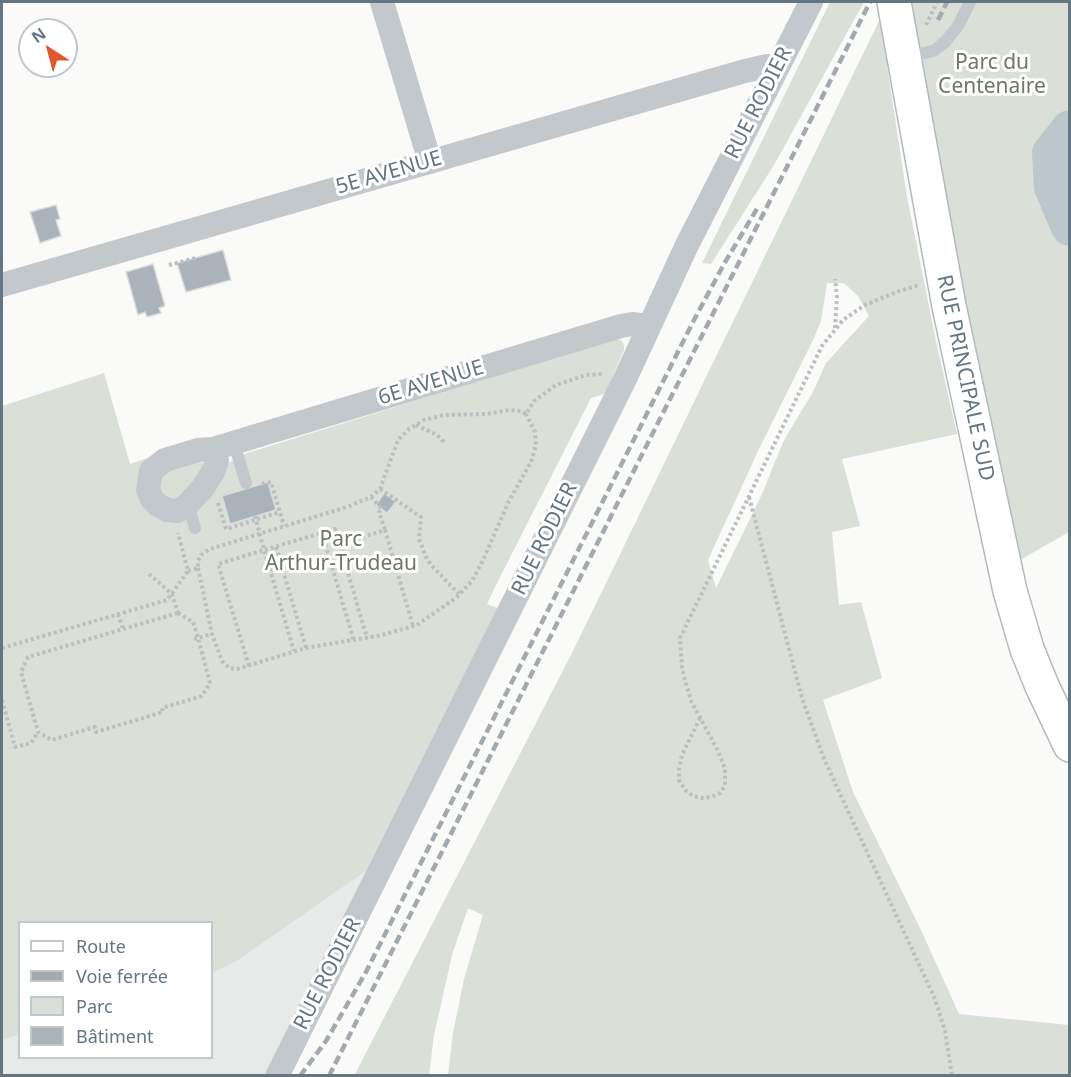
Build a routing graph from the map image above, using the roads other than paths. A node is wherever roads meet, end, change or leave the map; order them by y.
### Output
1 (382, 2) edge
2 (810, 2) edge
3 (894, 2) edge
4 (970, 2) edge
5 (905, 59) junction
6 (777, 67) junction
7 (430, 162) junction
8 (2, 285) edge
9 (649, 326) junction
10 (224, 446) junction
11 (252, 484) road end
12 (1070, 746) edge
13 (277, 1076) edge

1 - 7 street
2 - 6 street, RUE RODIER
3 - 5 street, RUE PRINCIPALE SUD
4 - 5 lane
5 - 12 street, RUE PRINCIPALE SUD
6 - 7 street, 5E AVENUE
6 - 9 street, RUE RODIER
7 - 8 street, 5E AVENUE
9 - 10 street, 6E AVENUE
9 - 13 street, RUE RODIER
10 - 10 street, 6E AVENUE
10 - 11 lane

